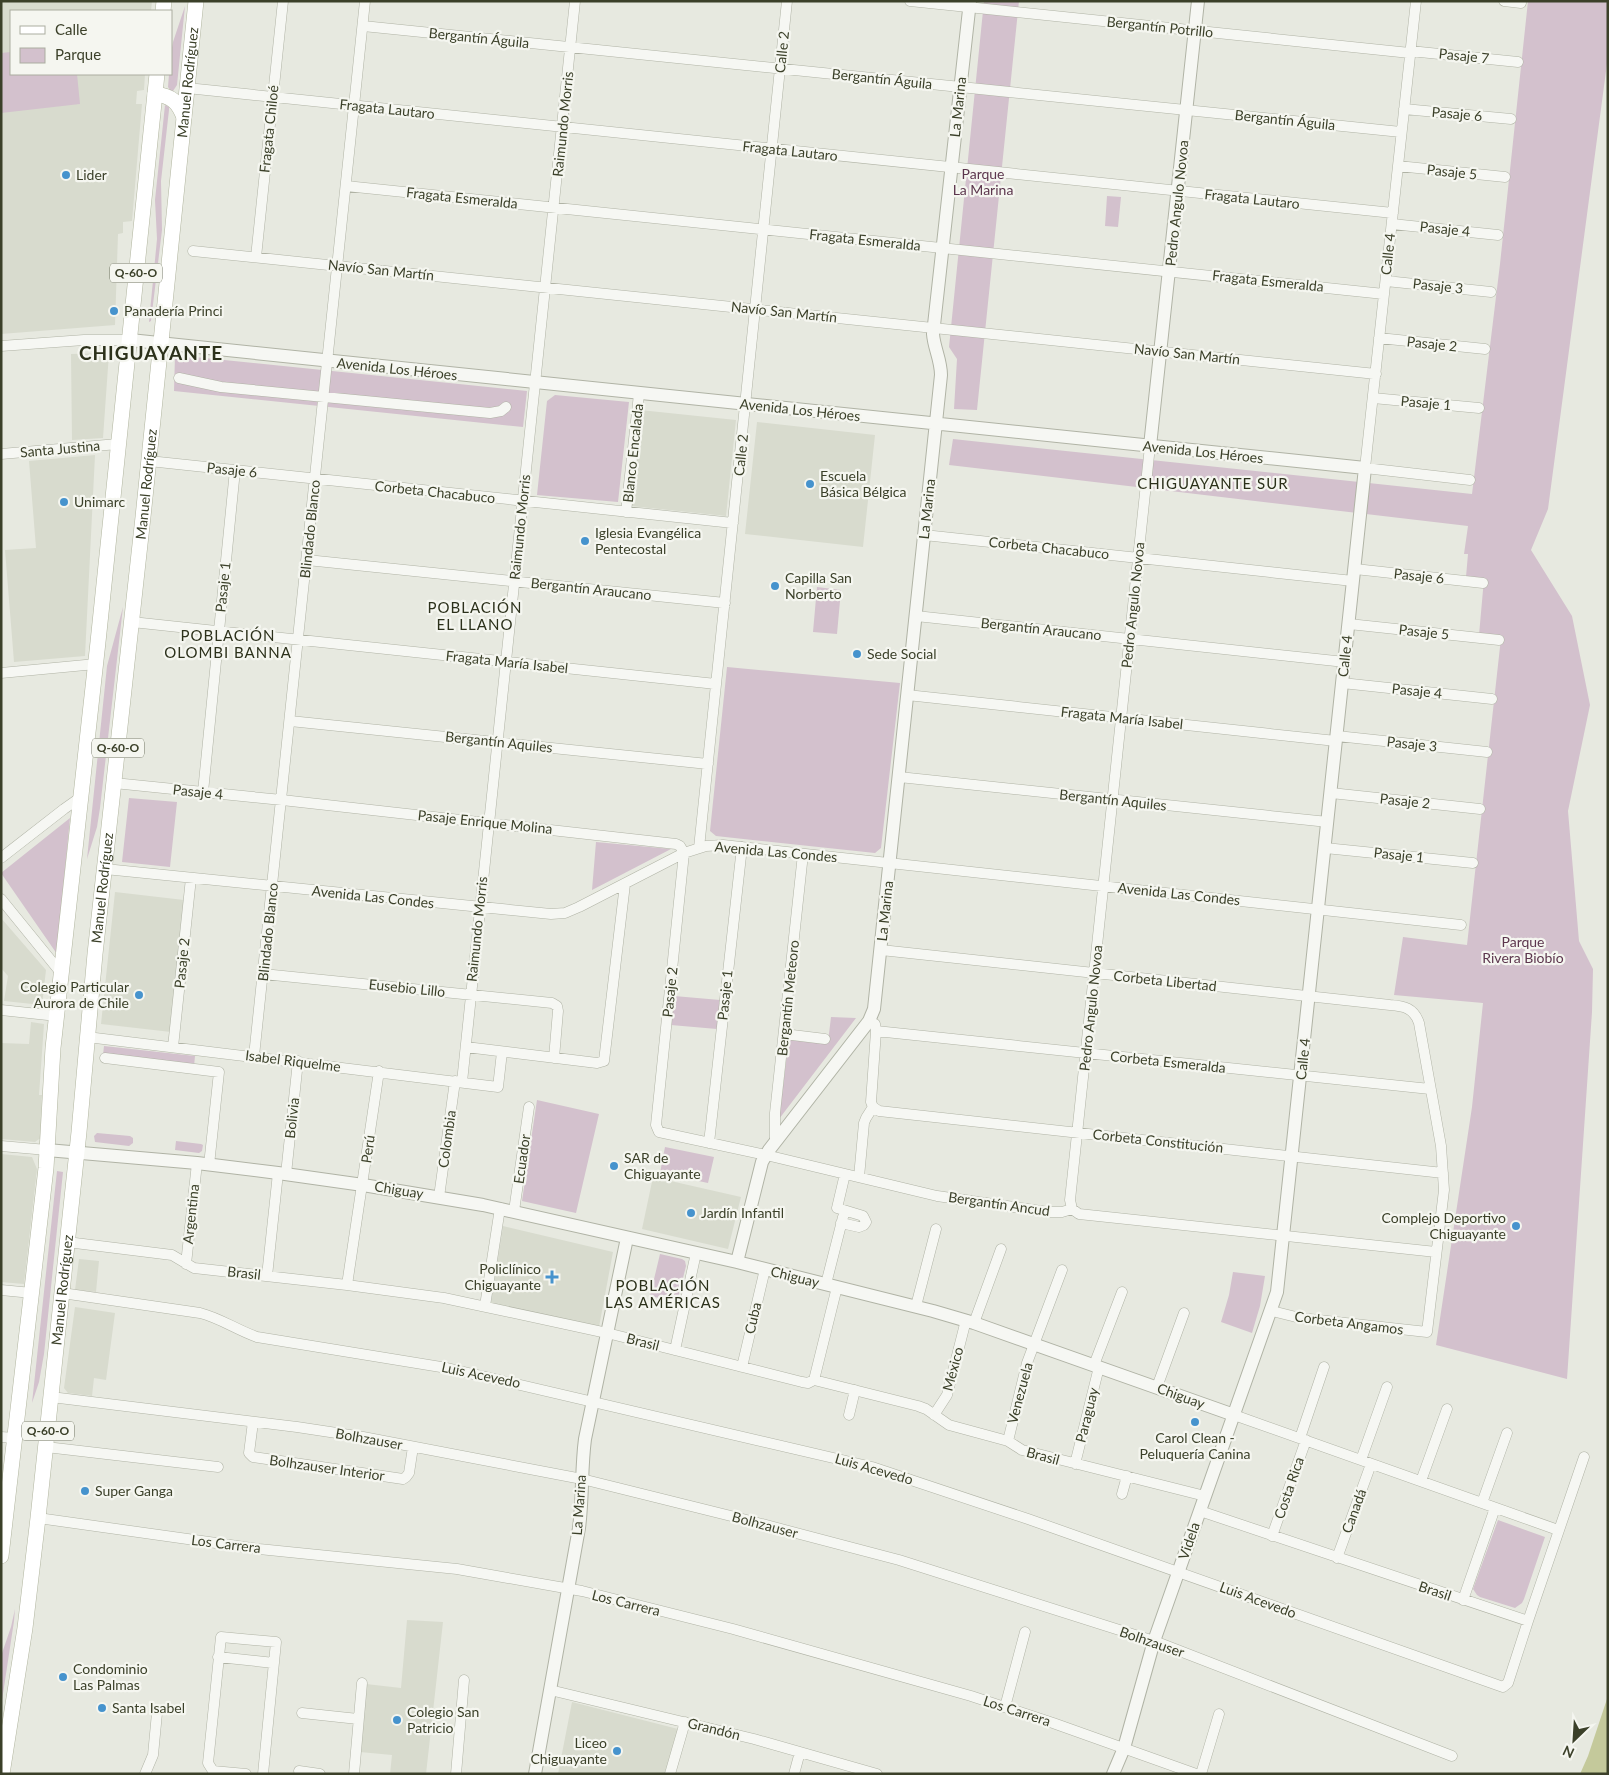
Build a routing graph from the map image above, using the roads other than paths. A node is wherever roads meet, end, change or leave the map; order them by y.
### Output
1 (196, 1) edge
2 (283, 1) edge
3 (365, 1) edge
4 (576, 1) edge
5 (787, 1) edge
6 (910, 1) edge
7 (1198, 1) edge
8 (1416, 1) edge
9 (1504, 1) edge
10 (1521, 3) dead end
11 (969, 4) edge
12 (362, 26) junction
13 (1195, 31) junction
14 (571, 47) junction
15 (1410, 52) junction
16 (1518, 62) dead end
17 (780, 69) junction
18 (157, 75) edge
19 (960, 87) junction
20 (187, 88) junction
21 (155, 94) junction
22 (273, 97) junction
23 (354, 105) junction
24 (1404, 109) junction
25 (1186, 110) junction
26 (184, 117) junction
27 (1511, 119) dead end
28 (562, 127) junction
29 (1402, 132) junction
30 (772, 149) junction
31 (1398, 166) junction
32 (951, 167) junction
33 (1505, 177) dead end
34 (346, 186) junction
35 (1178, 191) junction
36 (554, 207) junction
37 (1392, 218) junction
38 (764, 229) junction
39 (1498, 235) dead end
40 (942, 248) junction
41 (193, 251) dead end
42 (256, 257) junction
43 (338, 266) junction
44 (1169, 271) junction
45 (1386, 281) junction
46 (545, 287) junction
47 (1491, 292) dead end
48 (1384, 294) junction
49 (756, 309) junction
50 (934, 328) junction
51 (1379, 338) junction
52 (130, 340) junction
53 (160, 344) junction
54 (1, 346) edge
55 (1485, 349) dead end
56 (1161, 352) junction
57 (328, 361) junction
58 (1376, 374) junction
59 (179, 378) dead end
60 (535, 383) junction
61 (639, 394) junction
62 (324, 398) junction
63 (1373, 398) junction
64 (746, 405) junction
65 (506, 408) dead end
66 (1479, 408) dead end
67 (936, 424) junction
68 (118, 444) junction
69 (1150, 446) junction
70 (1, 454) edge
71 (148, 462) junction
72 (1365, 468) junction
73 (235, 470) junction
74 (315, 479) junction
75 (1470, 480) dead end
76 (522, 501) junction
77 (626, 512) junction
78 (734, 523) junction
79 (924, 535) junction
80 (1138, 558) junction
81 (307, 560) junction
82 (1354, 575) junction
83 (514, 581) junction
84 (1482, 583) dead end
85 (725, 603) junction
86 (916, 616) junction
87 (132, 622) junction
88 (1349, 624) junction
89 (219, 631) junction
90 (1130, 639) junction
91 (298, 640) junction
92 (1499, 640) dead end
93 (506, 662) junction
94 (1345, 662) junction
95 (96, 664) junction
96 (1, 673) edge
97 (1342, 683) junction
98 (716, 684) junction
99 (907, 695) junction
100 (1492, 699) dead end
101 (1121, 718) junction
102 (290, 720) junction
103 (1337, 739) junction
104 (497, 742) junction
105 (1487, 752) dead end
106 (708, 764) junction
107 (899, 777) junction
108 (114, 784) junction
109 (202, 792) junction
110 (1331, 793) junction
111 (81, 797) junction
112 (282, 800) junction
113 (1113, 800) junction
114 (1480, 809) dead end
115 (488, 822) junction
116 (1328, 822) junction
117 (699, 848) junction
118 (742, 848) junction
119 (1325, 848) junction
120 (684, 853) junction
121 (803, 854) junction
122 (1, 858) edge
123 (1473, 863) dead end
124 (890, 864) junction
125 (105, 869) junction
126 (191, 878) junction
127 (625, 884) junction
128 (1103, 886) junction
129 (272, 887) junction
130 (1, 899) edge
131 (480, 908) junction
132 (1318, 909) junction
133 (1461, 925) dead end
134 (881, 950) junction
135 (1094, 973) junction
136 (62, 974) junction
137 (263, 974) junction
138 (471, 995) junction
139 (1310, 996) junction
140 (1, 1010) edge
141 (57, 1016) junction
142 (872, 1017) junction
143 (876, 1031) junction
144 (784, 1034) junction
145 (88, 1037) junction
146 (826, 1039) dead end
147 (173, 1047) junction
148 (466, 1047) junction
149 (502, 1052) junction
150 (1086, 1053) junction
151 (254, 1056) junction
152 (105, 1058) dead end
153 (554, 1058) junction
154 (298, 1061) junction
155 (379, 1071) junction
156 (1301, 1076) junction
157 (458, 1081) junction
158 (1430, 1089) junction
159 (529, 1107) dead end
160 (873, 1108) junction
161 (657, 1130) joint
162 (1078, 1133) junction
163 (776, 1142) junction
164 (709, 1143) junction
165 (1, 1146) edge
166 (47, 1150) junction
167 (77, 1152) junction
168 (766, 1155) junction
169 (1293, 1156) junction
170 (203, 1164) junction
171 (1444, 1173) junction
172 (282, 1174) junction
173 (845, 1174) junction
174 (859, 1177) junction
175 (363, 1184) junction
176 (439, 1197) junction
177 (500, 1208) junction
178 (1072, 1209) junction
179 (514, 1211) junction
180 (844, 1211) junction
181 (841, 1223) junction
182 (936, 1229) dead end
183 (1285, 1236) junction
184 (628, 1238) junction
185 (67, 1242) junction
186 (1001, 1249) dead end
187 (1436, 1252) junction
188 (696, 1253) junction
189 (737, 1262) junction
190 (186, 1264) junction
191 (765, 1269) junction
192 (1062, 1270) dead end
193 (266, 1276) junction
194 (347, 1285) junction
195 (832, 1286) junction
196 (1, 1290) edge
197 (1122, 1292) dead end
198 (32, 1293) junction
199 (62, 1293) junction
200 (486, 1306) junction
201 (916, 1306) junction
202 (1272, 1311) junction
203 (1184, 1312) dead end
204 (970, 1322) junction
205 (1427, 1332) joint
206 (607, 1333) junction
207 (1034, 1344) junction
208 (675, 1350) junction
209 (1097, 1366) junction
210 (1324, 1366) dead end
211 (742, 1367) junction
212 (814, 1380) junction
213 (1156, 1387) junction
214 (1387, 1387) dead end
215 (855, 1390) junction
216 (51, 1397) junction
217 (592, 1401) junction
218 (1447, 1408) dead end
219 (849, 1415) dead end
220 (934, 1415) junction
221 (1234, 1415) junction
222 (252, 1422) junction
223 (1508, 1433) dead end
224 (8, 1438) edge
225 (1303, 1439) junction
226 (1008, 1442) junction
227 (413, 1446) junction
228 (46, 1447) junction
229 (1584, 1457) dead end
230 (1366, 1462) junction
231 (1075, 1464) junction
232 (218, 1467) dead end
233 (1127, 1476) junction
234 (582, 1479) junction
235 (1421, 1481) junction
236 (1122, 1494) dead end
237 (1205, 1496) junction
238 (1482, 1503) junction
239 (1495, 1508) junction
240 (1200, 1511) junction
241 (38, 1518) junction
242 (1558, 1530) junction
243 (1272, 1536) junction
244 (1, 1556) edge
245 (1337, 1558) junction
246 (1178, 1572) junction
247 (568, 1589) junction
248 (1462, 1600) junction
249 (1528, 1621) junction
250 (1025, 1632) dead end
251 (1154, 1641) junction
252 (218, 1657) junction
253 (274, 1663) junction
254 (464, 1680) dead end
255 (362, 1683) dead end
256 (550, 1690) junction
257 (1005, 1707) junction
258 (157, 1713) dead end
259 (302, 1713) dead end
260 (1219, 1714) dead end
261 (358, 1719) junction
262 (685, 1722) junction
263 (1124, 1748) junction
264 (800, 1752) junction
265 (1452, 1756) dead end
266 (299, 1771) dead end
267 (2, 1774) edge
268 (145, 1774) edge
269 (246, 1774) edge
270 (263, 1774) edge
271 (320, 1774) edge
272 (354, 1774) edge
273 (456, 1774) edge
274 (535, 1774) edge
275 (670, 1774) edge
276 (794, 1774) edge
277 (877, 1774) edge
278 (1114, 1774) edge
279 (1196, 1774) edge
280 (1201, 1774) edge

1 - 20 main road, Manuel Rodríguez / Q-60-O
2 - 22 street, Fragata Chiloé
3 - 12 street, Blindado Blanco
4 - 14 street, Raimundo Morris
5 - 17 street, Calle 2
6 - 11 street, Bergantín Potrillo
7 - 13 street, Pedro Angulo Novoa
8 - 15 street, Calle 4
9 - 10 street
11 - 13 street, Bergantín Potrillo
11 - 19 street, La Marina
12 - 14 street, Bergantín Águila
12 - 23 street, Blindado Blanco
13 - 15 street, Bergantín Potrillo
13 - 25 street, Pedro Angulo Novoa
14 - 17 street, Bergantín Águila
14 - 28 street, Raimundo Morris
15 - 16 street, Pasaje 7
15 - 24 street, Calle 4
17 - 19 street, Bergantín Águila
17 - 30 street, Calle 2
18 - 21 main road, Q-60-O
19 - 25 street, Bergantín Águila
19 - 32 street, La Marina
20 - 22 street, Fragata Lautaro
20 - 26 main road, Manuel Rodríguez / Q-60-O
21 - 26 main road
21 - 52 main road, Q-60-O
22 - 23 street, Fragata Lautaro
22 - 42 street, Fragata Chiloé
23 - 28 street, Fragata Lautaro
23 - 34 street, Blindado Blanco
24 - 27 street, Pasaje 6
24 - 29 street, Calle 4
25 - 29 street, Bergantín Águila
25 - 35 street, Pedro Angulo Novoa
26 - 53 main road, Manuel Rodríguez / Q-60-O
28 - 30 street, Fragata Lautaro
28 - 36 street, Raimundo Morris
29 - 31 street, Calle 4
30 - 32 street, Fragata Lautaro
30 - 38 street, Calle 2
31 - 33 street, Pasaje 5
31 - 37 street, Calle 4
32 - 35 street, Fragata Lautaro
32 - 40 street, La Marina
34 - 36 street, Fragata Esmeralda
34 - 43 street, Blindado Blanco
35 - 37 street, Fragata Lautaro
35 - 44 street, Pedro Angulo Novoa
36 - 38 street, Fragata Esmeralda
36 - 46 street, Raimundo Morris
37 - 39 street, Pasaje 4
37 - 45 street, Calle 4
38 - 40 street, Fragata Esmeralda
38 - 49 street, Calle 2
40 - 44 street, Fragata Esmeralda
40 - 50 street, La Marina
41 - 42 street, Navío San Martín
42 - 43 street, Navío San Martín
43 - 46 street, Navío San Martín
43 - 57 street, Blindado Blanco
44 - 48 street, Fragata Esmeralda
44 - 56 street, Pedro Angulo Novoa
45 - 47 street, Pasaje 3
45 - 48 street, Calle 4
46 - 49 street, Navío San Martín
46 - 60 street, Raimundo Morris
48 - 51 street, Calle 4
49 - 50 street, Navío San Martín
49 - 64 street, Calle 2
50 - 56 street, Navío San Martín
50 - 67 street, La Marina
51 - 55 street, Pasaje 2
51 - 58 street, Calle 4
52 - 53 street, Avenida Los Héroes
52 - 54 street
52 - 68 main road, Q-60-O
53 - 57 street, Avenida Los Héroes
53 - 71 main road, Manuel Rodríguez / Q-60-O
56 - 58 street, Navío San Martín
56 - 69 street, Pedro Angulo Novoa
57 - 60 street, Avenida Los Héroes
57 - 62 street, Blindado Blanco
58 - 63 street, Calle 4
59 - 62 street
60 - 61 street, Avenida Los Héroes
60 - 76 street, Raimundo Morris
61 - 64 street, Avenida Los Héroes
61 - 77 street, Blanco Encalada
62 - 65 street
62 - 74 street, Blindado Blanco
63 - 66 street, Pasaje 1
63 - 72 street, Calle 4
64 - 67 street, Avenida Los Héroes
64 - 78 street, Calle 2
67 - 69 street, Avenida Los Héroes
67 - 79 street, La Marina
68 - 70 street, Santa Justina
68 - 95 main road, Q-60-O
69 - 72 street, Avenida Los Héroes
69 - 80 street, Pedro Angulo Novoa
71 - 73 street, Pasaje 6
71 - 87 main road, Manuel Rodríguez / Q-60-O
72 - 75 street, Avenida Los Héroes
72 - 82 street, Calle 4
73 - 74 street, Pasaje 6
73 - 89 street, Pasaje 1
74 - 76 street, Corbeta Chacabuco
74 - 81 street, Blindado Blanco
76 - 77 street, Corbeta Chacabuco
76 - 83 street, Raimundo Morris
77 - 78 street, Corbeta Chacabuco
78 - 85 street, Calle 2
79 - 80 street, Corbeta Chacabuco
79 - 86 street, La Marina
80 - 82 street, Corbeta Chacabuco
80 - 90 street, Pedro Angulo Novoa
81 - 83 street, Bergantín Araucano
81 - 91 street, Blindado Blanco
82 - 84 street, Pasaje 6
82 - 88 street, Calle 4
83 - 85 street, Bergantín Araucano
83 - 93 street, Raimundo Morris
85 - 98 street, Calle 2
86 - 90 street, Bergantín Araucano
86 - 99 street, La Marina
87 - 89 street
87 - 108 main road, Manuel Rodríguez / Q-60-O
88 - 92 street, Pasaje 5
88 - 94 street, Calle 4
89 - 91 street
89 - 109 street, Pasaje 1
90 - 94 street, Bergantín Araucano
90 - 101 street, Pedro Angulo Novoa
91 - 93 street, Fragata María Isabel
91 - 102 street, Blindado Blanco
93 - 98 street, Fragata María Isabel
93 - 104 street, Raimundo Morris
94 - 97 street, Calle 4
95 - 96 street
95 - 111 main road, Q-60-O
97 - 100 street, Pasaje 4
97 - 103 street, Calle 4
98 - 106 street, Calle 2
99 - 101 street, Fragata María Isabel
99 - 107 street, La Marina
101 - 103 street, Fragata María Isabel
101 - 113 street, Pedro Angulo Novoa
102 - 104 street, Bergantín Aquiles
102 - 112 street, Blindado Blanco
103 - 105 street, Pasaje 3
103 - 110 street, Calle 4
104 - 106 street, Bergantín Aquiles
104 - 115 street, Raimundo Morris
106 - 117 street, Calle 2
107 - 113 street, Bergantín Aquiles
107 - 124 street, La Marina
108 - 109 street, Pasaje 4
108 - 125 main road, Manuel Rodríguez / Q-60-O
109 - 112 street, Pasaje 4
110 - 114 street, Pasaje 2
110 - 116 street, Calle 4
111 - 122 street
111 - 136 main road, Q-60-O
112 - 115 street, Pasaje Enrique Molina
112 - 129 street, Blindado Blanco
113 - 116 street, Bergantín Aquiles
113 - 128 street, Pedro Angulo Novoa
115 - 120 street, Pasaje Enrique Molina
115 - 131 street, Raimundo Morris
116 - 119 street, Calle 4
117 - 118 street, Avenida Las Condes
117 - 120 street, Avenida Las Condes
118 - 121 street, Avenida Las Condes
118 - 164 street, Pasaje 1
119 - 123 street, Pasaje 1
119 - 132 street, Calle 4
120 - 127 street, Avenida Las Condes
120 - 161 street, Pasaje 2
121 - 124 street, Avenida Las Condes
121 - 144 street, Bergantín Meteoro
124 - 128 street, Avenida Las Condes
124 - 134 street, La Marina
125 - 126 street, Avenida Las Condes
125 - 145 main road, Manuel Rodríguez / Q-60-O
126 - 129 street, Avenida Las Condes
126 - 147 street, Pasaje 2
127 - 131 street, Avenida Las Condes
127 - 153 street
128 - 132 street, Avenida Las Condes
128 - 135 street, Pedro Angulo Novoa
129 - 131 street, Avenida Las Condes
129 - 137 street, Blindado Blanco
130 - 136 street
131 - 138 street, Raimundo Morris
132 - 133 street, Avenida Las Condes
132 - 139 street, Calle 4
134 - 135 street, Corbeta Libertad
134 - 142 street, La Marina
135 - 139 street, Corbeta Libertad
135 - 150 street, Pedro Angulo Novoa
136 - 141 main road, Q-60-O
137 - 138 street, Eusebio Lillo
137 - 151 street, Blindado Blanco
138 - 148 street, Raimundo Morris
138 - 153 street, Eusebio Lillo
139 - 156 street, Calle 4
139 - 158 street, Corbeta Libertad
140 - 141 street
141 - 166 main road, Q-60-O
142 - 143 street, La Marina
142 - 163 street, La Marina
143 - 150 street, Corbeta Esmeralda
143 - 160 street, La Marina
144 - 146 street
144 - 163 street, Bergantín Meteoro
145 - 147 street, Isabel Riquelme
145 - 167 main road, Manuel Rodríguez / Q-60-O
147 - 151 street, Isabel Riquelme
148 - 149 street
148 - 157 street, Raimundo Morris
149 - 153 street
149 - 157 street, Isabel Riquelme
150 - 156 street, Corbeta Esmeralda
150 - 162 street, Pedro Angulo Novoa
151 - 154 street, Isabel Riquelme
152 - 170 street, Argentina
154 - 155 street, Isabel Riquelme
154 - 172 street, Bolivia
155 - 157 street, Isabel Riquelme
155 - 175 street, Perú
156 - 158 street, Corbeta Esmeralda
156 - 169 street, Calle 4
157 - 176 street, Colombia
158 - 171 street, Corbeta Libertad
159 - 179 street, Ecuador
160 - 162 street, Corbeta Constitución
160 - 174 street, La Marina
161 - 164 street, Bergantín Ancud
162 - 169 street, Corbeta Constitución
162 - 178 street, Pedro Angulo Novoa
163 - 168 street, La Marina
164 - 168 street, Bergantín Ancud
165 - 166 street, Chiguay
166 - 167 street, Chiguay
166 - 198 main road, Q-60-O
167 - 170 street, Chiguay
167 - 185 main road, Manuel Rodríguez / Q-60-O
168 - 173 street, Bergantín Ancud
168 - 189 street, La Marina
169 - 171 street, Corbeta Constitución
169 - 183 street, Calle 4
170 - 172 street, Chiguay
170 - 190 street, Argentina
171 - 187 street, Corbeta Libertad
172 - 175 street, Chiguay
172 - 193 street, Bolivia
173 - 174 street, Bergantín Ancud
173 - 180 street
174 - 178 street, Bergantín Ancud
175 - 176 street, Chiguay
175 - 194 street, Perú
176 - 177 street, Chiguay
177 - 179 street, Chiguay
177 - 200 street
178 - 183 street, Bergantín Ancud
179 - 184 street, Chiguay
180 - 181 street
180 - 181 street
181 - 195 street
182 - 201 street
183 - 187 street, Bergantín Ancud
183 - 202 street, Calle 4
184 - 188 street, Chiguay
184 - 206 street, La Marina
185 - 190 street, Brasil
185 - 199 main road, Manuel Rodríguez / Q-60-O
186 - 204 street, México
187 - 205 street, Corbeta Libertad
188 - 189 street, Chiguay
188 - 208 street
189 - 191 street, Chiguay
190 - 193 street, Brasil
191 - 195 street, Chiguay
191 - 211 street, Cuba
192 - 207 street, Venezuela
193 - 194 street, Brasil
194 - 200 street, Brasil
195 - 201 street, Chiguay
195 - 212 street
196 - 198 street
197 - 209 street, Paraguay
198 - 224 main road, Q-60-O
199 - 216 main road, Manuel Rodríguez / Q-60-O
199 - 217 street, Luis Acevedo
200 - 206 street, Brasil
201 - 204 street, Chiguay
202 - 205 street, Corbeta Angamos
202 - 221 street, Videla
203 - 213 street
204 - 207 street, Chiguay
204 - 220 street, México
206 - 208 street, Brasil
206 - 217 street, La Marina
207 - 209 street, Chiguay
207 - 226 street, Venezuela
208 - 211 street, Brasil
209 - 213 street, Chiguay
209 - 231 street, Paraguay
210 - 225 street, Costa Rica
211 - 212 street, Brasil
212 - 215 street, Brasil
213 - 221 street, Chiguay
214 - 230 street, Canadá
215 - 219 street
215 - 220 street, Brasil
216 - 222 street, Bolhzauser
216 - 228 main road, Manuel Rodríguez / Q-60-O
217 - 234 street, La Marina
217 - 246 street, Luis Acevedo
218 - 235 street
220 - 226 street, Brasil
221 - 225 street, Chiguay
221 - 237 street, Videla
222 - 227 street, Bolhzauser
222 - 227 street, Bolhzauser Interior
223 - 238 street
224 - 244 main road, Q-60-O
225 - 230 street, Chiguay
225 - 243 street, Costa Rica
226 - 231 street, Brasil
227 - 234 street, Bolhzauser
228 - 232 street
228 - 241 main road, Manuel Rodríguez / Q-60-O
229 - 242 street, Luis Acevedo
230 - 235 street, Chiguay
230 - 245 street, Canadá
231 - 233 street, Brasil
233 - 236 street
233 - 237 street, Brasil
234 - 247 street, La Marina
234 - 251 street, Bolhzauser
235 - 238 street, Chiguay
237 - 240 street, Videla
238 - 239 street, Chiguay
239 - 242 street, Chiguay
239 - 248 street
240 - 243 street, Brasil
240 - 246 street, Videla
241 - 247 street, Los Carrera
241 - 267 main road, Manuel Rodríguez / Q-60-O
242 - 249 street, Luis Acevedo
243 - 245 street, Brasil
245 - 248 street, Brasil
246 - 249 street, Luis Acevedo
246 - 251 street, Videla
247 - 256 street, La Marina
247 - 257 street, Los Carrera
248 - 249 street, Brasil
250 - 257 street
251 - 263 street, Videla
251 - 265 street, Bolhzauser
252 - 253 street
252 - 253 street
252 - 269 street
253 - 270 street
254 - 273 street
255 - 261 street
256 - 262 street, Grandón
256 - 274 street, La Marina
257 - 263 street, Los Carrera
258 - 268 street
259 - 261 street
260 - 280 street
261 - 272 street
262 - 264 street, Grandón
262 - 275 street
263 - 278 street, Videla
263 - 279 street, Los Carrera
264 - 276 street
264 - 277 street, Grandón
266 - 271 street

